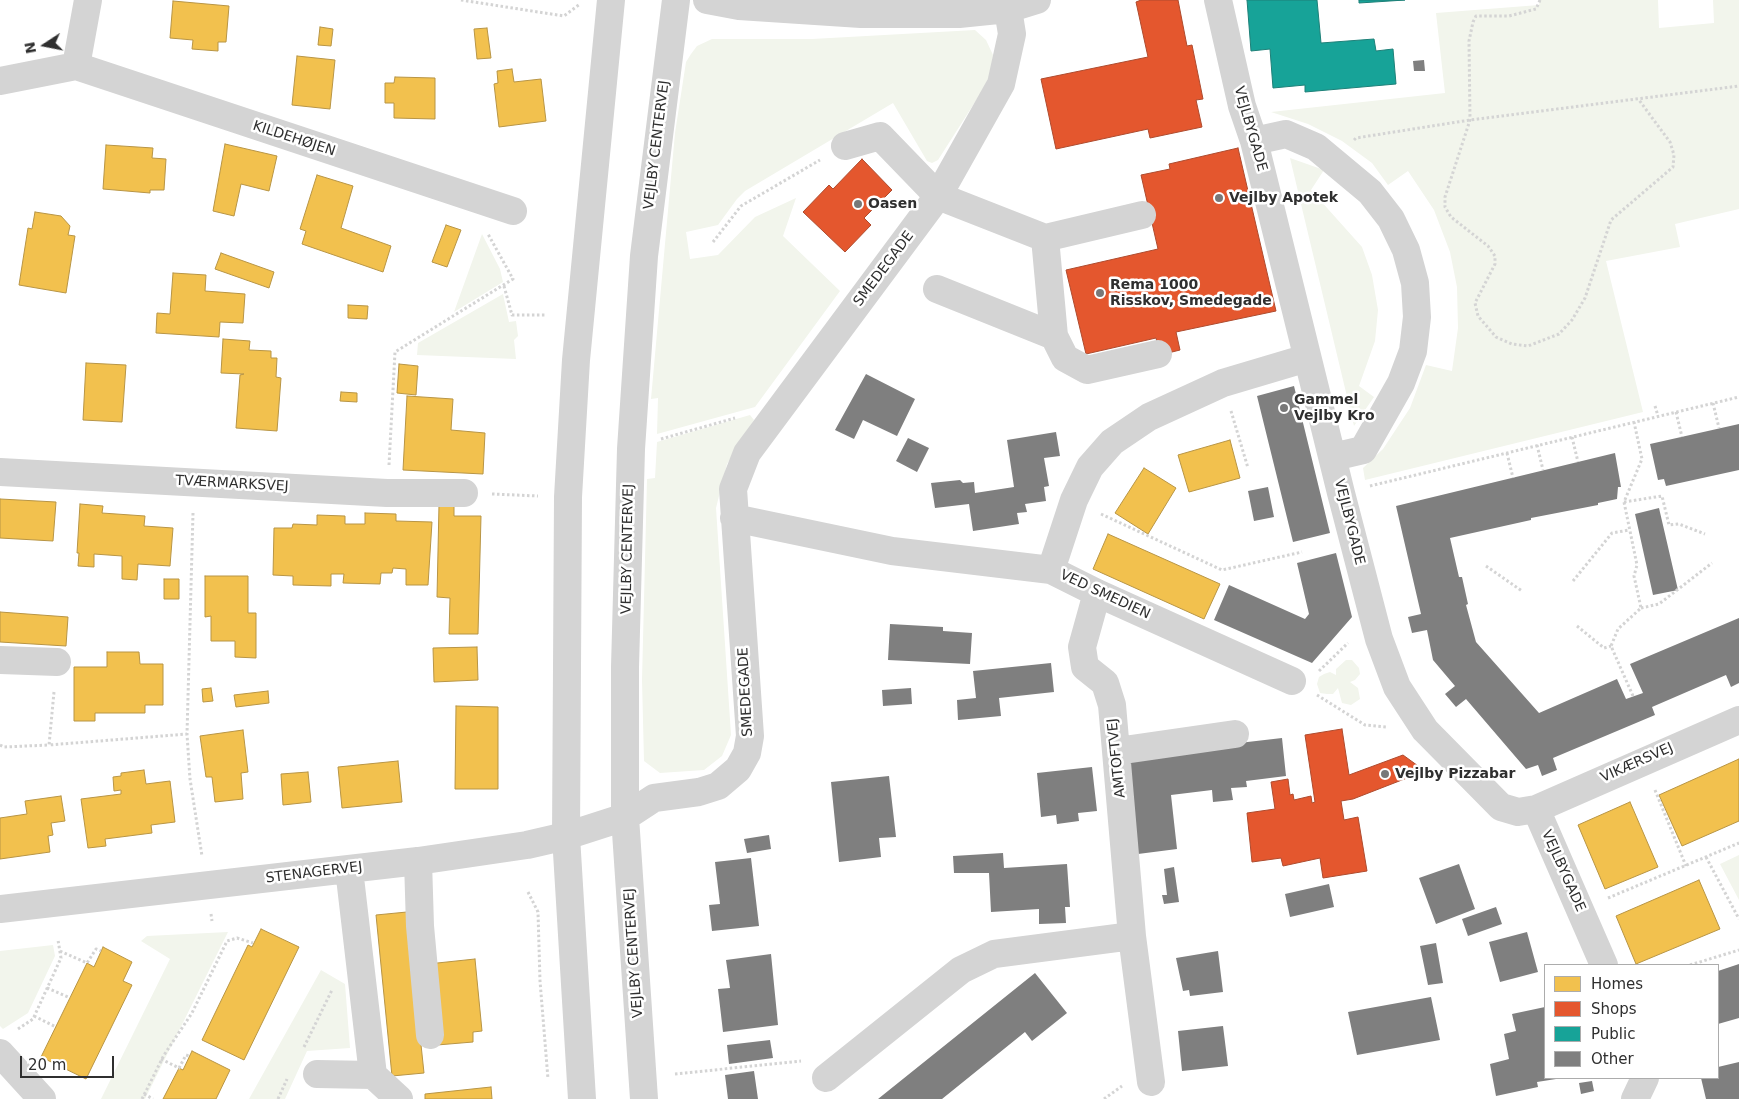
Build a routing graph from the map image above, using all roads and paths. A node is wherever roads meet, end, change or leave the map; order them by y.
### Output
1 (88, 0) edge
2 (461, 0) edge
3 (587, 0) edge
4 (612, 0) edge
5 (676, 0) edge
6 (707, 0) edge
7 (1037, 0) edge
8 (1218, 0) edge
9 (1540, 0) edge
10 (1008, 9) junction
11 (76, 66) junction
12 (0, 81) edge
13 (1739, 86) edge
14 (1639, 100) junction
15 (1470, 120) junction
16 (1254, 141) junction
17 (845, 146) joint
18 (1337, 165) junction
19 (938, 196) junction
20 (468, 197) junction
21 (514, 211) dead end
22 (1142, 215) dead end
23 (1045, 238) junction
24 (713, 242) dead end
25 (504, 286) junction
26 (937, 289) dead end
27 (546, 315) dead end
28 (1054, 336) junction
29 (1158, 354) dead end
30 (1307, 358) junction
31 (1223, 383) junction
32 (1739, 397) edge
33 (1713, 403) junction
34 (1656, 406) dead end
35 (1676, 412) junction
36 (1658, 416) junction
37 (736, 418) dead end
38 (1634, 422) junction
39 (1719, 428) dead end
40 (1572, 437) junction
41 (1682, 437) dead end
42 (652, 441) dead end
43 (1537, 445) junction
44 (1507, 453) junction
45 (1333, 457) junction
46 (1578, 462) dead end
47 (1248, 468) dead end
48 (1543, 470) dead end
49 (0, 472) edge
50 (1513, 478) dead end
51 (194, 482) junction
52 (387, 493) junction
53 (464, 493) joint
54 (1341, 493) junction
55 (568, 497) junction
56 (1074, 500) junction
57 (1624, 502) junction
58 (734, 518) junction
59 (1629, 530) junction
60 (1705, 534) dead end
61 (1302, 552) dead end
62 (1712, 564) dead end
63 (1486, 566) dead end
64 (1051, 570) junction
65 (1573, 581) dead end
66 (1522, 591) dead end
67 (1097, 593) junction
68 (1641, 608) junction
69 (1374, 618) junction
70 (1577, 626) dead end
71 (1611, 646) junction
72 (0, 660) edge
73 (57, 662) joint
74 (1298, 684) junction
75 (1633, 696) dead end
76 (1739, 720) edge
77 (1425, 730) junction
78 (187, 734) junction
79 (1235, 734) dead end
80 (0, 745) edge
81 (49, 745) junction
82 (1117, 751) junction
83 (1643, 761) junction
84 (1536, 809) junction
85 (625, 817) junction
86 (566, 836) junction
87 (1739, 843) edge
88 (1706, 858) junction
89 (418, 861) junction
90 (1686, 866) junction
91 (349, 869) junction
92 (207, 886) junction
93 (528, 892) dead end
94 (0, 909) edge
95 (1580, 909) junction
96 (1739, 919) edge
97 (212, 921) dead end
98 (1132, 936) junction
99 (58, 940) dead end
100 (254, 943) dead end
101 (60, 950) junction
102 (1739, 950) edge
103 (101, 951) dead end
104 (1604, 964) edge
105 (1693, 964) edge
106 (362, 973) junction
107 (47, 988) junction
108 (70, 998) dead end
109 (34, 1016) junction
110 (56, 1027) dead end
111 (430, 1035) dead end
112 (7, 1042) edge
113 (189, 1056) dead end
114 (161, 1059) junction
115 (302, 1067) junction
116 (675, 1074) dead end
117 (373, 1075) junction
118 (826, 1078) joint
119 (1645, 1079) edge
120 (1646, 1079) edge
121 (1151, 1082) dead end
122 (549, 1089) dead end
123 (144, 1094) junction
124 (42, 1099) edge
125 (142, 1099) edge
126 (153, 1099) edge
127 (278, 1099) edge
128 (399, 1099) edge
129 (582, 1099) edge
130 (644, 1099) edge
131 (1635, 1099) edge
132 (1654, 1099) edge

1 - 11 street
2 - 3 path
4 - 55 street
5 - 85 street, VEJLBY CENTERVEJ
6 - 10 street
7 - 10 street
8 - 16 street, VEJLBYGADE
9 - 15 path
10 - 19 street, SMEDEGADE
11 - 12 street, KILDEHØJEN
11 - 20 street, KILDEHØJEN
13 - 14 path
14 - 15 path
14 - 15 path
15 - 18 path
16 - 18 street
16 - 30 street, VEJLBYGADE
17 - 19 street
17 - 24 path
18 - 45 street
19 - 23 street
19 - 58 street, SMEDEGADE
20 - 21 street, KILDEHØJEN
20 - 25 path
22 - 23 street
23 - 28 street
25 - 27 path
25 - 52 path
26 - 28 street
28 - 29 street
30 - 31 street, VED SMEDIEN
30 - 45 street, VEJLBYGADE
31 - 47 path
31 - 56 street, VED SMEDIEN
32 - 33 path
33 - 35 path
33 - 39 path
34 - 36 path
35 - 36 path
35 - 41 path
36 - 38 path
37 - 42 path
38 - 40 path
38 - 57 path
40 - 43 path
40 - 46 path
43 - 44 path
43 - 48 path
44 - 50 path
44 - 54 path
45 - 54 street, VEJLBYGADE
49 - 51 street, TVÆRMARKSVEJ
51 - 52 street, TVÆRMARKSVEJ
51 - 78 path
52 - 53 street, TVÆRMARKSVEJ
53 - 55 path
54 - 69 street, VEJLBYGADE
55 - 86 street
56 - 61 path
56 - 64 street, VED SMEDIEN
57 - 59 path
57 - 60 path
58 - 64 street
58 - 85 street, SMEDEGADE
59 - 65 path
59 - 68 path
62 - 68 path
63 - 66 path
64 - 67 street, VED SMEDIEN
67 - 74 street, VED SMEDIEN
67 - 82 street, AMTOFTVEJ
68 - 71 path
69 - 74 path
69 - 77 street, VEJLBYGADE
70 - 71 path
71 - 75 path
72 - 73 street
73 - 81 path
74 - 77 path
76 - 83 street, VIKÆRSVEJ
77 - 84 street, VEJLBYGADE
78 - 81 path
78 - 92 path
79 - 82 street
80 - 81 path
82 - 98 street, AMTOFTVEJ
83 - 84 street, VIKÆRSVEJ
83 - 90 path
84 - 95 street, VEJLBYGADE
85 - 86 street, STENAGERVEJ
85 - 130 street, VEJLBY CENTERVEJ
86 - 89 street, STENAGERVEJ
86 - 129 street
87 - 88 path
88 - 90 path
88 - 96 path
89 - 91 street, STENAGERVEJ
89 - 111 street
90 - 95 path
91 - 92 street, STENAGERVEJ
91 - 106 street
92 - 94 street, STENAGERVEJ
92 - 97 path
93 - 122 path
95 - 104 street, VEJLBYGADE
98 - 118 street
98 - 121 street, AMTOFTVEJ
99 - 101 path
100 - 114 path
101 - 103 path
101 - 107 path
102 - 105 path
106 - 115 path
106 - 117 street
107 - 108 path
107 - 109 path
109 - 110 path
109 - 112 path
112 - 124 street
113 - 114 path
114 - 123 path
115 - 117 street
115 - 127 path
116 - 118 path
117 - 128 street
119 - 131 street
120 - 132 street
123 - 125 path
123 - 126 path

